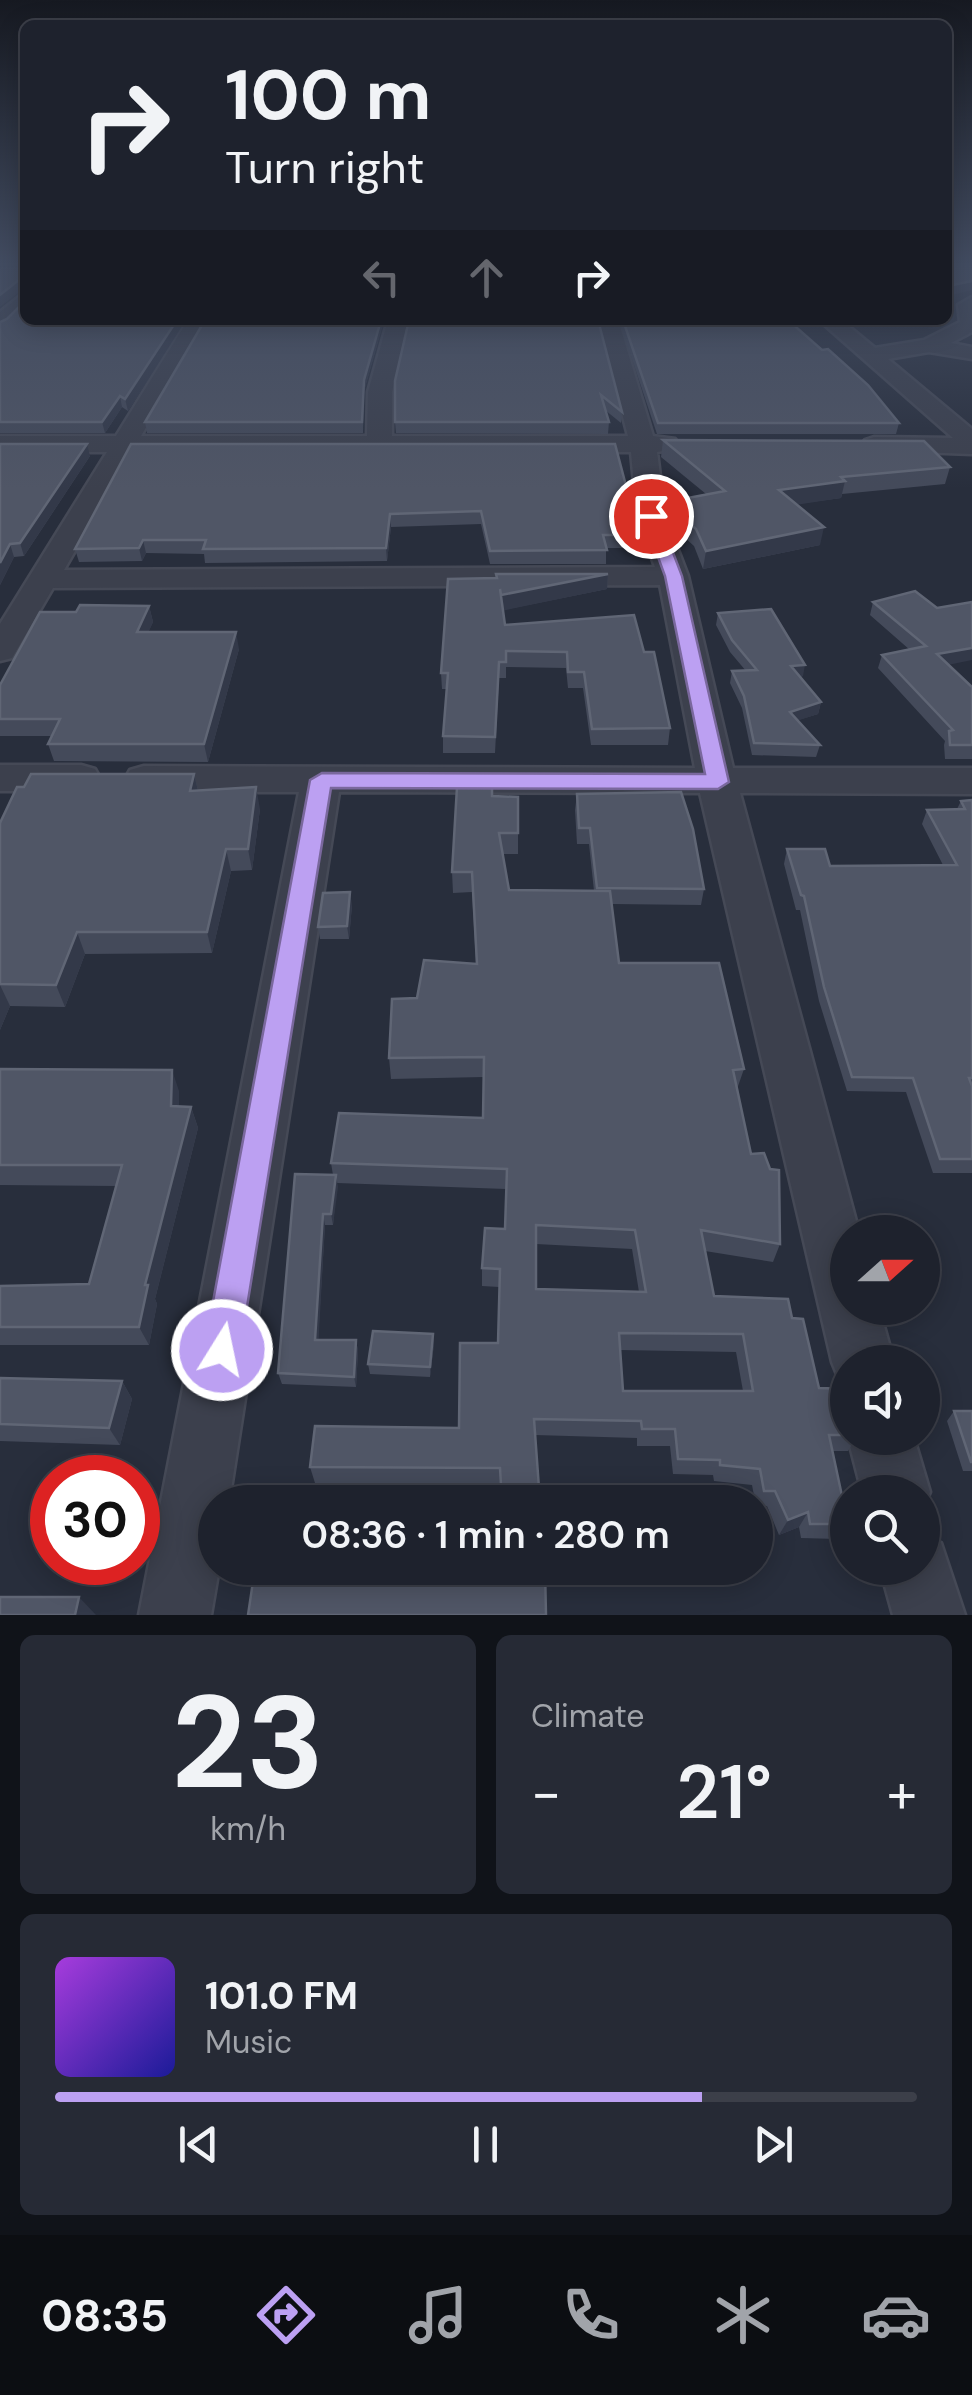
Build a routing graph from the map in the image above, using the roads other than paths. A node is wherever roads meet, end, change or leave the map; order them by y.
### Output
1 (186, 338) edge
2 (393, 338) edge
3 (613, 338) edge
4 (852, 338) edge
5 (944, 338) edge
6 (929, 346) junction
7 (972, 353) edge
8 (872, 355) junction
9 (379, 442) junction
10 (0, 444) edge
11 (120, 444) junction
12 (643, 444) junction
13 (701, 444) edge
14 (972, 444) edge
15 (856, 445) edge
16 (673, 576) junction
17 (41, 579) junction
18 (0, 651) edge
19 (0, 778) edge
20 (322, 780) junction
21 (972, 781) edge
22 (718, 782) junction
23 (830, 1233) edge
24 (921, 1585) edge
25 (176, 1615) edge
26 (929, 1615) edge

1 - 11 street
2 - 9 street
3 - 12 street
4 - 8 street
5 - 6 street
6 - 7 street
6 - 8 street
8 - 14 street
9 - 11 street
9 - 12 street
10 - 11 street
11 - 17 street
12 - 13 street
12 - 16 street
14 - 15 street
16 - 17 street
16 - 22 street
17 - 18 street
19 - 20 street
20 - 22 street
20 - 25 street
21 - 22 street
22 - 23 street
24 - 26 street

